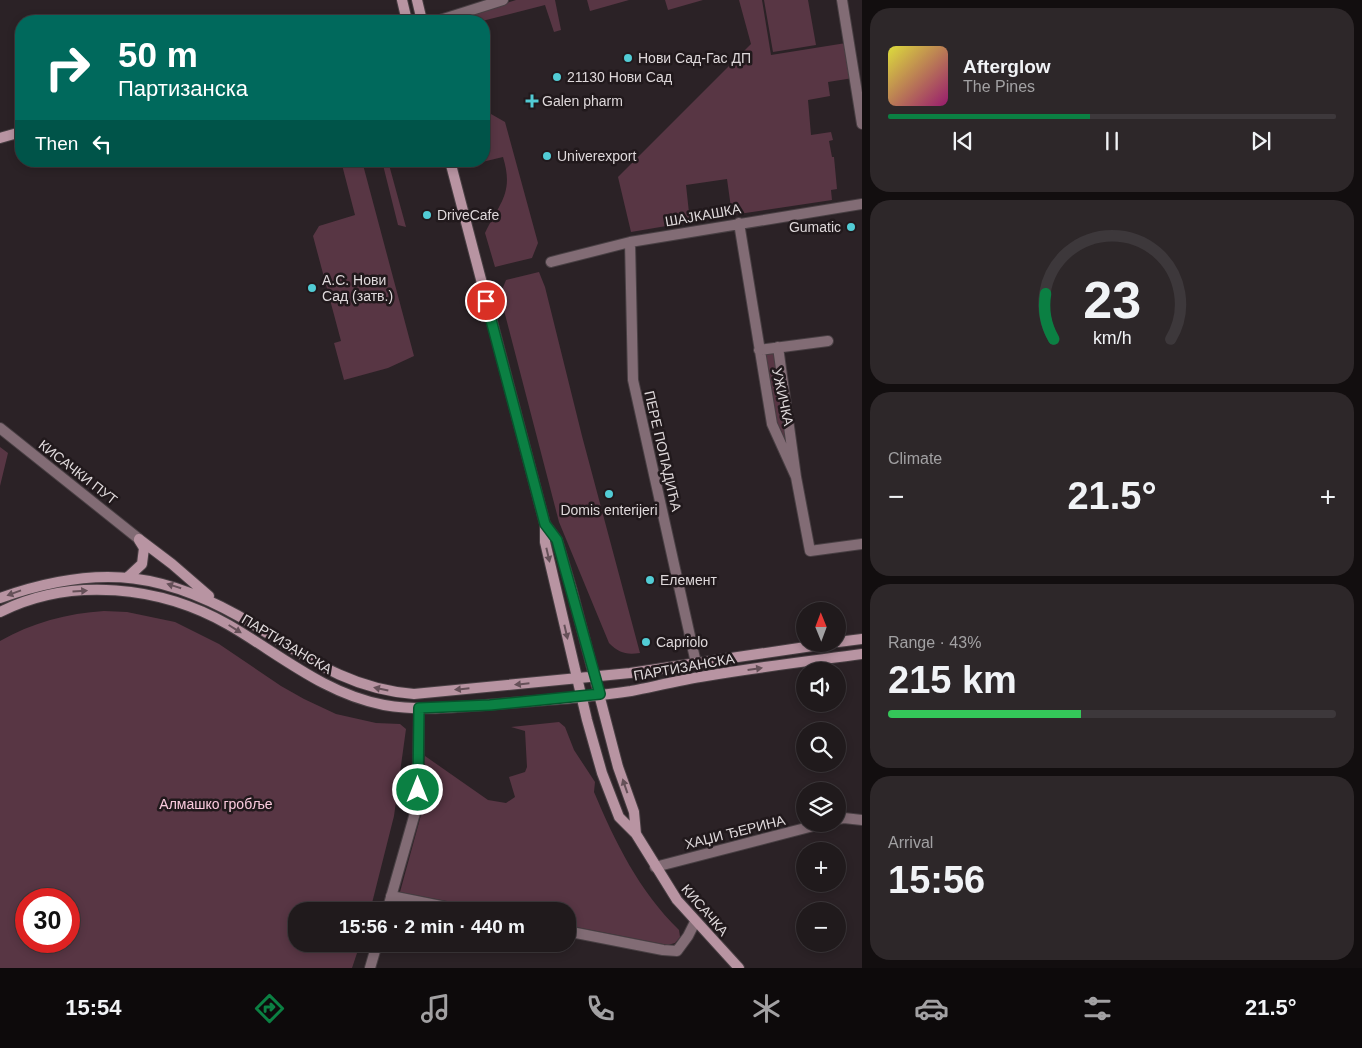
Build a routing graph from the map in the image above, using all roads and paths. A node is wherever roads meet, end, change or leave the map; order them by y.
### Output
1 (402, 0) edge
2 (416, 0) edge
3 (503, 0) edge
4 (842, 0) edge
5 (406, 15) edge
6 (420, 15) edge
7 (456, 15) edge
8 (862, 124) edge
9 (15, 134) edge
10 (0, 138) edge
11 (452, 167) edge
12 (862, 204) edge
13 (739, 223) junction
14 (630, 242) junction
15 (551, 262) dead end
16 (828, 341) dead end
17 (778, 347) junction
18 (759, 350) junction
19 (0, 428) edge
20 (796, 476) junction
21 (545, 524) junction
22 (139, 539) junction
23 (862, 544) edge
24 (128, 577) junction
25 (0, 598) edge
26 (215, 602) junction
27 (0, 612) edge
28 (862, 639) edge
29 (846, 641) edge
30 (796, 648) edge
31 (862, 654) edge
32 (696, 663) junction
33 (595, 676) junction
34 (576, 678) junction
35 (600, 694) junction
36 (581, 696) junction
37 (419, 708) junction
38 (846, 818) edge
39 (862, 820) edge
40 (796, 830) edge
41 (636, 834) junction
42 (655, 867) junction
43 (391, 896) junction
44 (389, 902) edge
45 (421, 902) edge
46 (695, 922) junction
47 (576, 933) edge
48 (375, 952) edge
49 (370, 968) edge
50 (740, 968) edge

1 - 5 main road
2 - 6 main road
3 - 7 street
4 - 8 street
9 - 10 main road
11 - 21 main road
12 - 13 street, ШАЈКАШКА
13 - 14 street, ШАЈКАШКА
13 - 18 street, УЖИЧКА
14 - 15 street, ШАЈКАШКА
14 - 32 street, ПЕРЕ ПОПАДИЋА
16 - 17 street, УЖИЧКА
17 - 18 street, УЖИЧКА
17 - 20 street, УЖИЧКА
18 - 20 street, УЖИЧКА
19 - 22 street, КИСАЧКИ ПУТ
20 - 23 street, УЖИЧКА
21 - 33 main road
21 -> 34 main road
22 - 24 main road
22 - 26 main road
24 -> 25 main road, ПАРТИЗАНСКА
26 -> 24 main road, ПАРТИЗАНСКА
34 -> 26 main road, ПАРТИЗАНСКА
27 -> 37 main road, ПАРТИЗАНСКА
28 - 29 main road
30 - 32 main road, ПАРТИЗАНСКА
35 -> 31 main road, ПАРТИЗАНСКА
32 - 33 main road, ПАРТИЗАНСКА
33 - 34 main road, ПАРТИЗАНСКА
33 - 35 main road
34 - 36 main road
35 - 36 main road, ПАРТИЗАНСКА
41 -> 35 main road
36 - 37 main road, ПАРТИЗАНСКА
36 - 41 main road
37 - 43 street
38 - 39 street
40 - 42 street, ХАЏИ ЂЕРИНА
41 - 42 main road, КИСАЧКА
42 - 46 main road, КИСАЧКА
43 - 44 street
43 - 45 street
46 - 47 street
46 - 50 main road, КИСАЧКА
48 - 49 street

